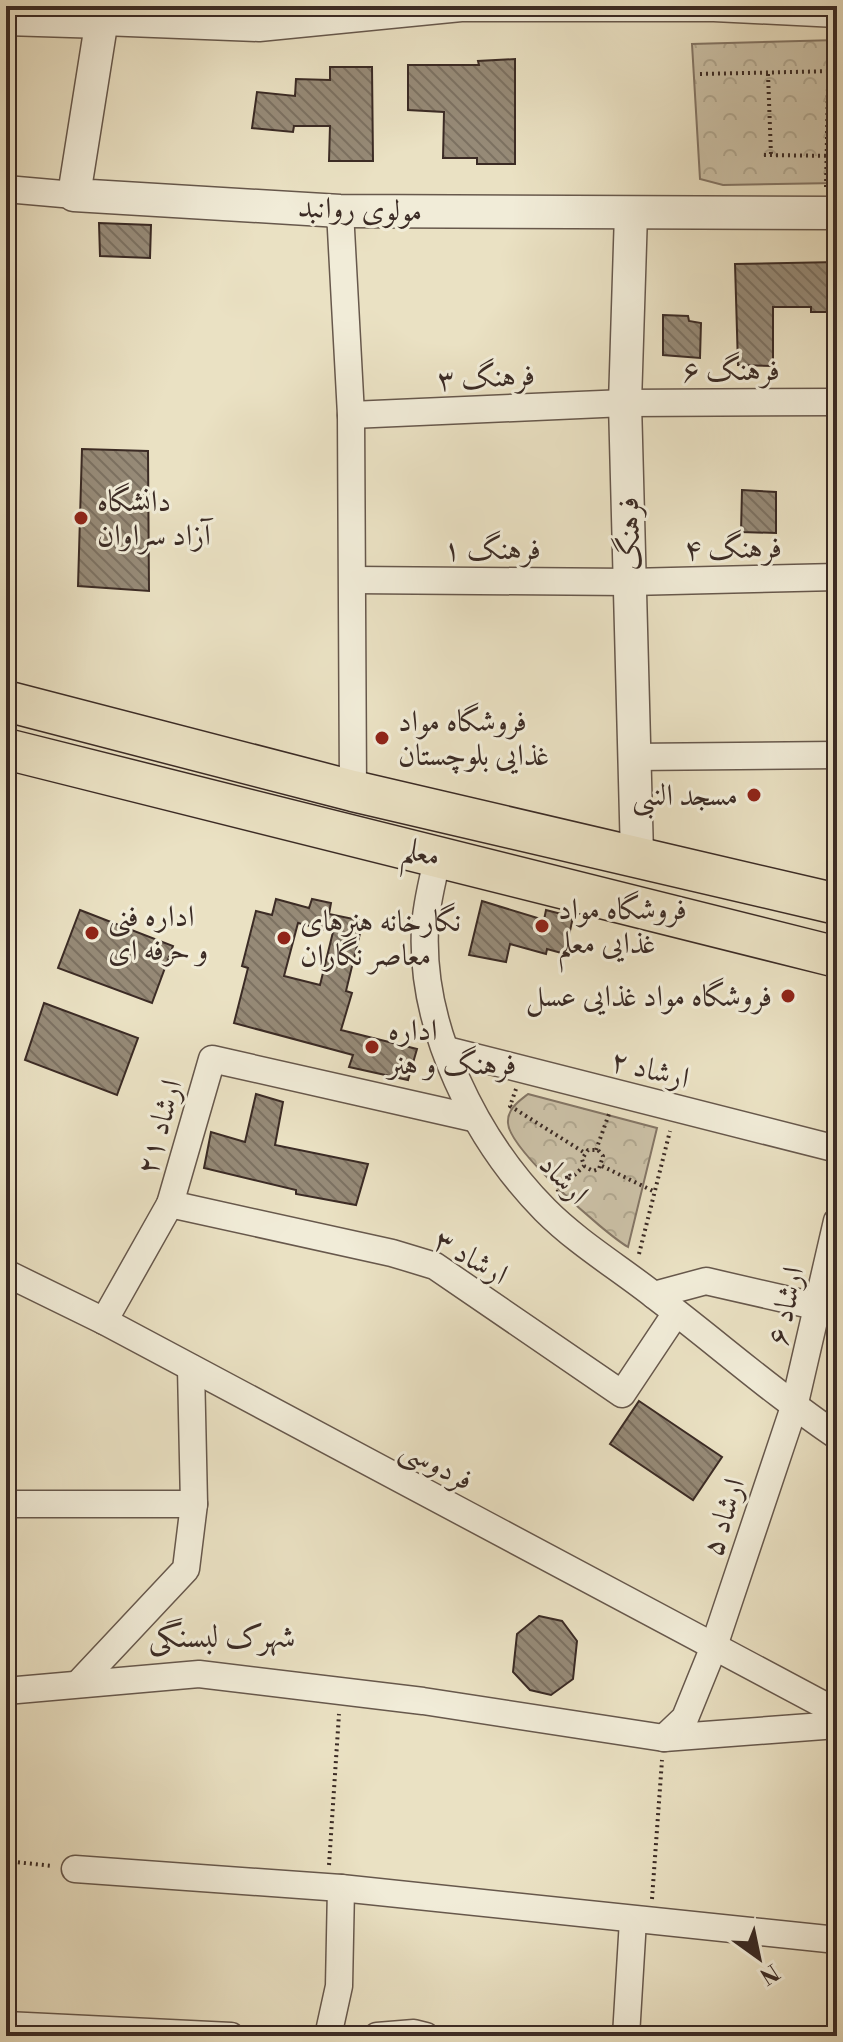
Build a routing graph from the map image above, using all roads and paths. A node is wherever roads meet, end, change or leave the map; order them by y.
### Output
1 (461, 7) edge
2 (576, 7) edge
3 (714, 7) edge
4 (104, 14) edge
5 (833, 14) edge
6 (258, 17) edge
7 (6, 19) edge
8 (828, 71) junction
9 (837, 71) edge
10 (768, 73) junction
11 (700, 74) dead end
12 (764, 155) dead end
13 (771, 155) junction
14 (827, 156) junction
15 (837, 156) edge
16 (6, 189) edge
17 (74, 195) junction
18 (340, 211) junction
19 (631, 213) junction
20 (831, 213) edge
21 (837, 402) edge
22 (625, 403) junction
23 (351, 415) junction
24 (837, 577) edge
25 (353, 580) junction
26 (630, 582) junction
27 (6, 701) edge
28 (6, 749) edge
29 (837, 755) edge
30 (633, 757) junction
31 (353, 791) junction
32 (637, 855) junction
33 (438, 856) junction
34 (624, 903) junction
35 (837, 904) edge
36 (837, 957) edge
37 (447, 1050) junction
38 (522, 1069) junction
39 (613, 1092) junction
40 (677, 1108) junction
41 (473, 1118) junction
42 (837, 1149) edge
43 (596, 1150) junction
44 (585, 1153) junction
45 (584, 1166) junction
46 (602, 1166) junction
47 (653, 1191) junction
48 (170, 1204) junction
49 (543, 1206) junction
50 (837, 1221) edge
51 (6, 1273) edge
52 (644, 1288) junction
53 (827, 1309) edge
54 (676, 1313) junction
55 (104, 1321) junction
56 (191, 1368) junction
57 (794, 1407) junction
58 (837, 1436) edge
59 (7, 1504) edge
60 (194, 1504) junction
61 (713, 1649) junction
62 (80, 1682) junction
63 (6, 1691) edge
64 (341, 1691) junction
65 (837, 1712) edge
66 (837, 1725) edge
67 (664, 1738) junction
68 (6, 1861) edge
69 (75, 1869) joint
70 (334, 1888) junction
71 (642, 1921) junction
72 (837, 1940) edge
73 (6, 2025) edge
74 (46, 2032) edge
75 (231, 2036) edge
76 (328, 2036) edge
77 (377, 2036) edge
78 (426, 2036) edge
79 (626, 2036) edge

1 - 2 street
1 - 6 street
2 - 3 street
3 - 5 street
4 - 6 street
4 - 7 street
4 - 17 street
5 - 8 path
8 - 9 path
8 - 10 path
8 - 14 path
10 - 11 path
10 - 13 path
12 - 13 path
13 - 14 path
14 - 15 path
14 - 20 path
16 - 17 street
17 - 18 street, مولوی روانبد
18 - 19 street, مولوی روانبد
18 - 23 street
19 - 20 street, مولوی روانبد
19 - 22 street, فرهنگ
21 - 22 street, فرهنگ ۶
22 - 23 street, فرهنگ ۳
22 - 26 street, فرهنگ
23 - 25 street
24 - 26 street, فرهنگ ۴
25 - 26 street, فرهنگ ۱
25 - 31 street
26 - 30 street, فرهنگ
27 - 31 main road, معلم
28 - 33 main road, معلم
29 - 30 street
30 - 32 street, فرهنگ
31 - 32 main road, معلم
32 - 34 main road
32 - 35 main road, معلم
33 - 34 main road, معلم
33 - 37 street, ارشاد
34 - 36 main road, معلم
37 - 38 street, ارشاد ۲
37 - 41 street, ارشاد
38 - 39 street, ارشاد ۲
38 - 44 path
39 - 40 street, ارشاد ۲
39 - 43 path
40 - 42 street, ارشاد ۲
40 - 47 path
41 - 48 street, ارشاد ۲۱
41 - 49 street, ارشاد
43 - 44 path
43 - 46 path
44 - 45 path
45 - 46 path
45 - 49 path
46 - 47 path
47 - 52 path
48 - 54 street, ارشاد ۳
48 - 55 street, ارشاد ۲۱
49 - 52 street, ارشاد
50 - 53 street, ارشاد ۶
51 - 55 street, فردوسی
52 - 53 street
52 - 54 street, ارشاد
53 - 57 street, ارشاد ۶
54 - 57 street, ارشاد
55 - 56 street, فردوسی
56 - 60 street
56 - 61 street, فردوسی
57 - 58 street, ارشاد
57 - 61 street, ارشاد ۵
59 - 60 street
60 - 62 street
61 - 65 street, فردوسی
61 - 67 street, ارشاد ۵
62 - 63 street
62 - 64 street
64 - 67 street
64 - 70 path
66 - 67 street
67 - 71 path
68 - 69 path
69 - 70 street
70 - 71 street
70 - 76 street
71 - 72 street
71 - 79 street
73 - 74 street
74 - 75 street
77 - 78 street

